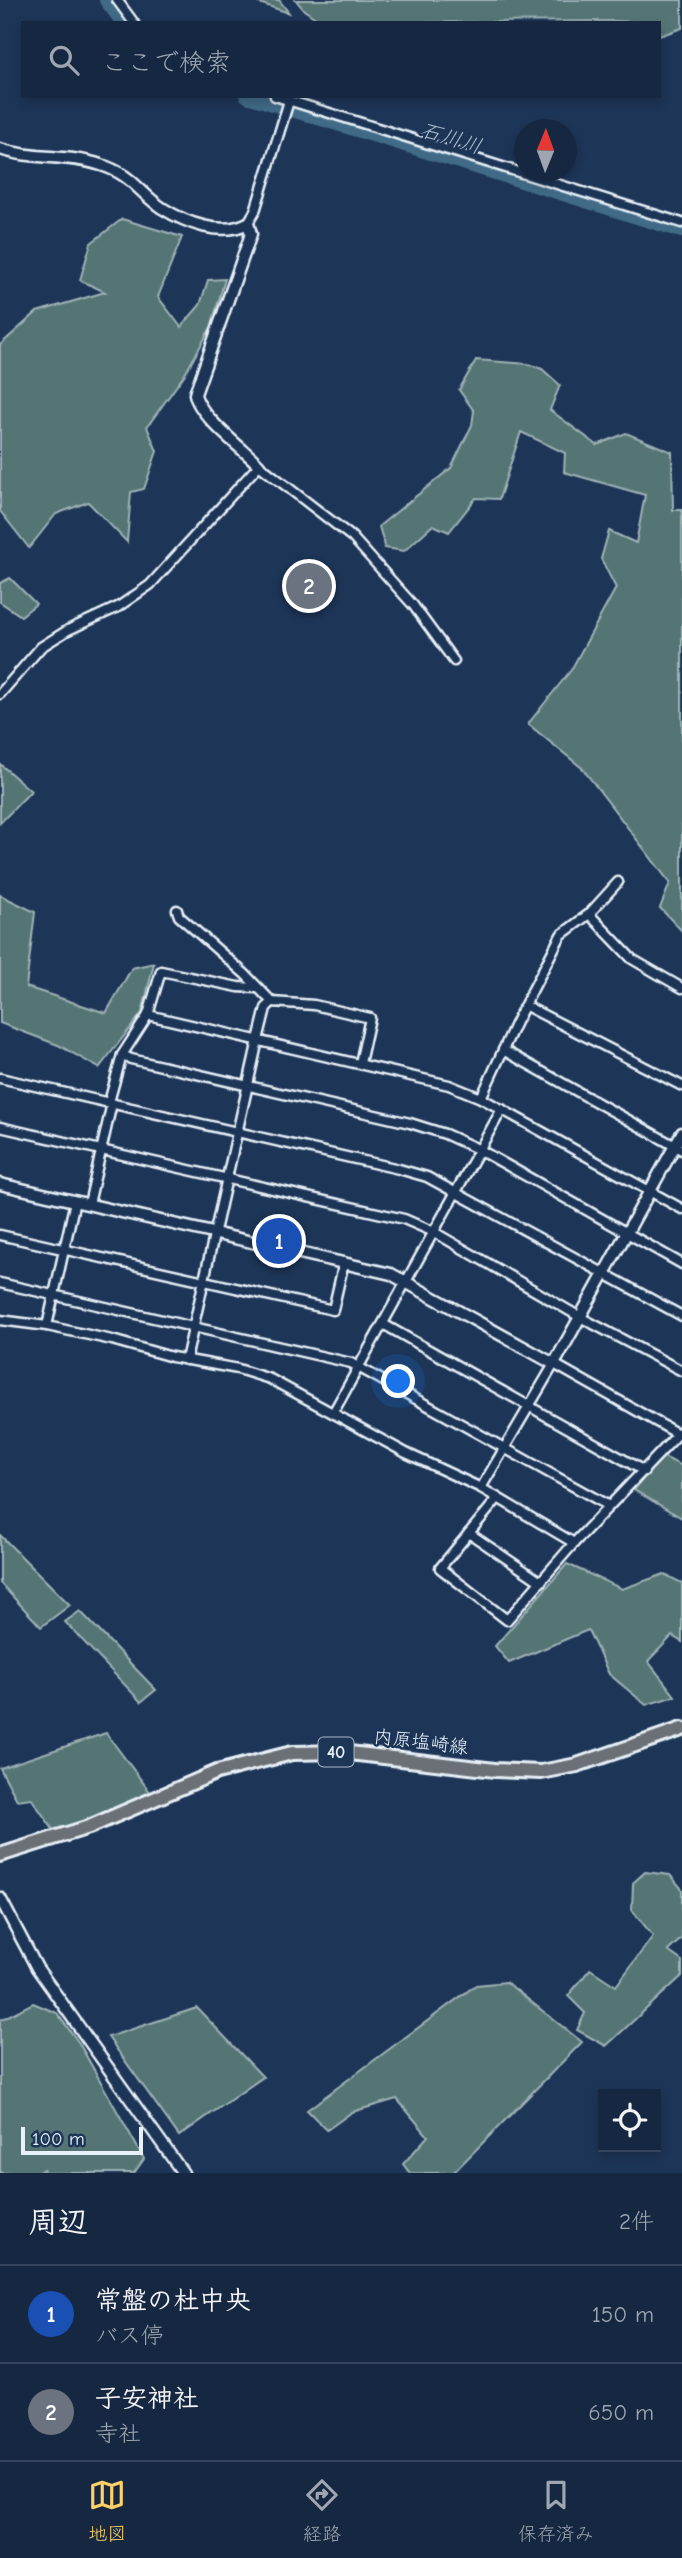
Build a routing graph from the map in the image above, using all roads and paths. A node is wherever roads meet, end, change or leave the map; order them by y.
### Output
1 (117, 0) edge
2 (133, 21) edge
3 (278, 98) edge
4 (288, 105) junction
5 (0, 149) edge
6 (248, 223) junction
7 (682, 223) edge
8 (260, 465) junction
9 (454, 661) dead end
10 (0, 694) edge
11 (618, 882) dead end
12 (177, 910) dead end
13 (589, 914) junction
14 (256, 988) junction
15 (682, 988) edge
16 (272, 1002) junction
17 (526, 1006) junction
18 (148, 1015) junction
19 (258, 1040) junction
20 (503, 1050) junction
21 (122, 1055) junction
22 (360, 1063) junction
23 (0, 1078) edge
24 (248, 1086) junction
25 (682, 1086) edge
26 (481, 1098) junction
27 (111, 1103) junction
28 (502, 1109) junction
29 (0, 1127) edge
30 (237, 1132) junction
31 (682, 1133) edge
32 (678, 1149) edge
33 (101, 1150) junction
34 (480, 1150) junction
35 (227, 1178) junction
36 (0, 1184) edge
37 (457, 1191) junction
38 (650, 1191) junction
39 (75, 1201) junction
40 (89, 1204) junction
41 (682, 1209) edge
42 (434, 1232) junction
43 (215, 1233) junction
44 (626, 1233) junction
45 (0, 1235) edge
46 (64, 1250) junction
47 (344, 1262) junction
48 (682, 1264) edge
49 (604, 1273) junction
50 (407, 1281) junction
51 (204, 1282) junction
52 (0, 1283) edge
53 (54, 1296) junction
54 (682, 1316) edge
55 (580, 1317) junction
56 (0, 1320) edge
57 (383, 1324) junction
58 (47, 1326) junction
59 (193, 1327) junction
60 (186, 1360) junction
61 (554, 1364) junction
62 (359, 1367) junction
63 (682, 1371) edge
64 (529, 1408) junction
65 (333, 1413) junction
66 (680, 1432) edge
67 (506, 1447) junction
68 (644, 1471) junction
69 (481, 1488) junction
70 (498, 1498) junction
71 (609, 1506) junction
72 (469, 1533) junction
73 (574, 1543) junction
74 (541, 1582) junction
75 (682, 1729) edge
76 (0, 1855) edge
77 (0, 1898) edge
78 (183, 2173) edge

1 - 2 street
3 - 4 street
4 - 6 street
4 - 7 street
5 - 6 street
6 - 8 street
8 - 9 street
8 - 10 street
11 - 13 street
12 - 14 street
13 - 15 street
13 - 17 street
14 - 16 street
14 - 18 street
16 - 19 street
16 - 22 street
17 - 20 street
17 - 25 street
18 - 19 street
18 - 21 street
19 - 22 street
19 - 24 street
20 - 26 street
20 - 32 street
21 - 24 street
21 - 27 street
22 - 26 street
23 - 27 street
24 - 30 street
24 - 34 street
26 - 28 street
27 - 30 street
27 - 33 street
28 - 34 street
28 - 38 street
29 - 33 street
30 - 35 street
30 - 37 street
31 - 32 street
32 - 38 street
33 - 35 street
33 - 40 street
34 - 37 street
34 - 44 street
35 - 42 street
35 - 43 street
36 - 39 street
37 - 42 street
37 - 49 street
38 - 41 street
38 - 44 street
39 - 40 street
39 - 46 street
40 - 43 street
42 - 50 street
42 - 55 street
43 - 47 street
43 - 51 street
44 - 48 street
44 - 49 street
45 - 46 street
46 - 51 street
46 - 53 street
47 - 50 street
47 - 51 street
49 - 54 street
49 - 55 street
50 - 57 street
50 - 61 street
51 - 59 street
52 - 53 street
53 - 58 street
53 - 59 street
55 - 61 street
55 - 63 street
56 - 58 street
57 - 62 street
57 - 64 street
58 - 60 street
59 - 60 street
59 - 62 street
60 - 65 street
61 - 64 street
61 - 66 street
62 - 65 street
62 - 67 street
64 - 67 street
64 - 68 street
65 - 69 street
66 - 68 street
67 - 69 street
67 - 71 street
68 - 71 street
69 - 70 street
70 - 72 street
70 - 73 street
71 - 73 street
72 - 74 street
72 - 74 street
73 - 74 street
75 - 76 main road, 内原塩崎線 / 40
77 - 78 street

